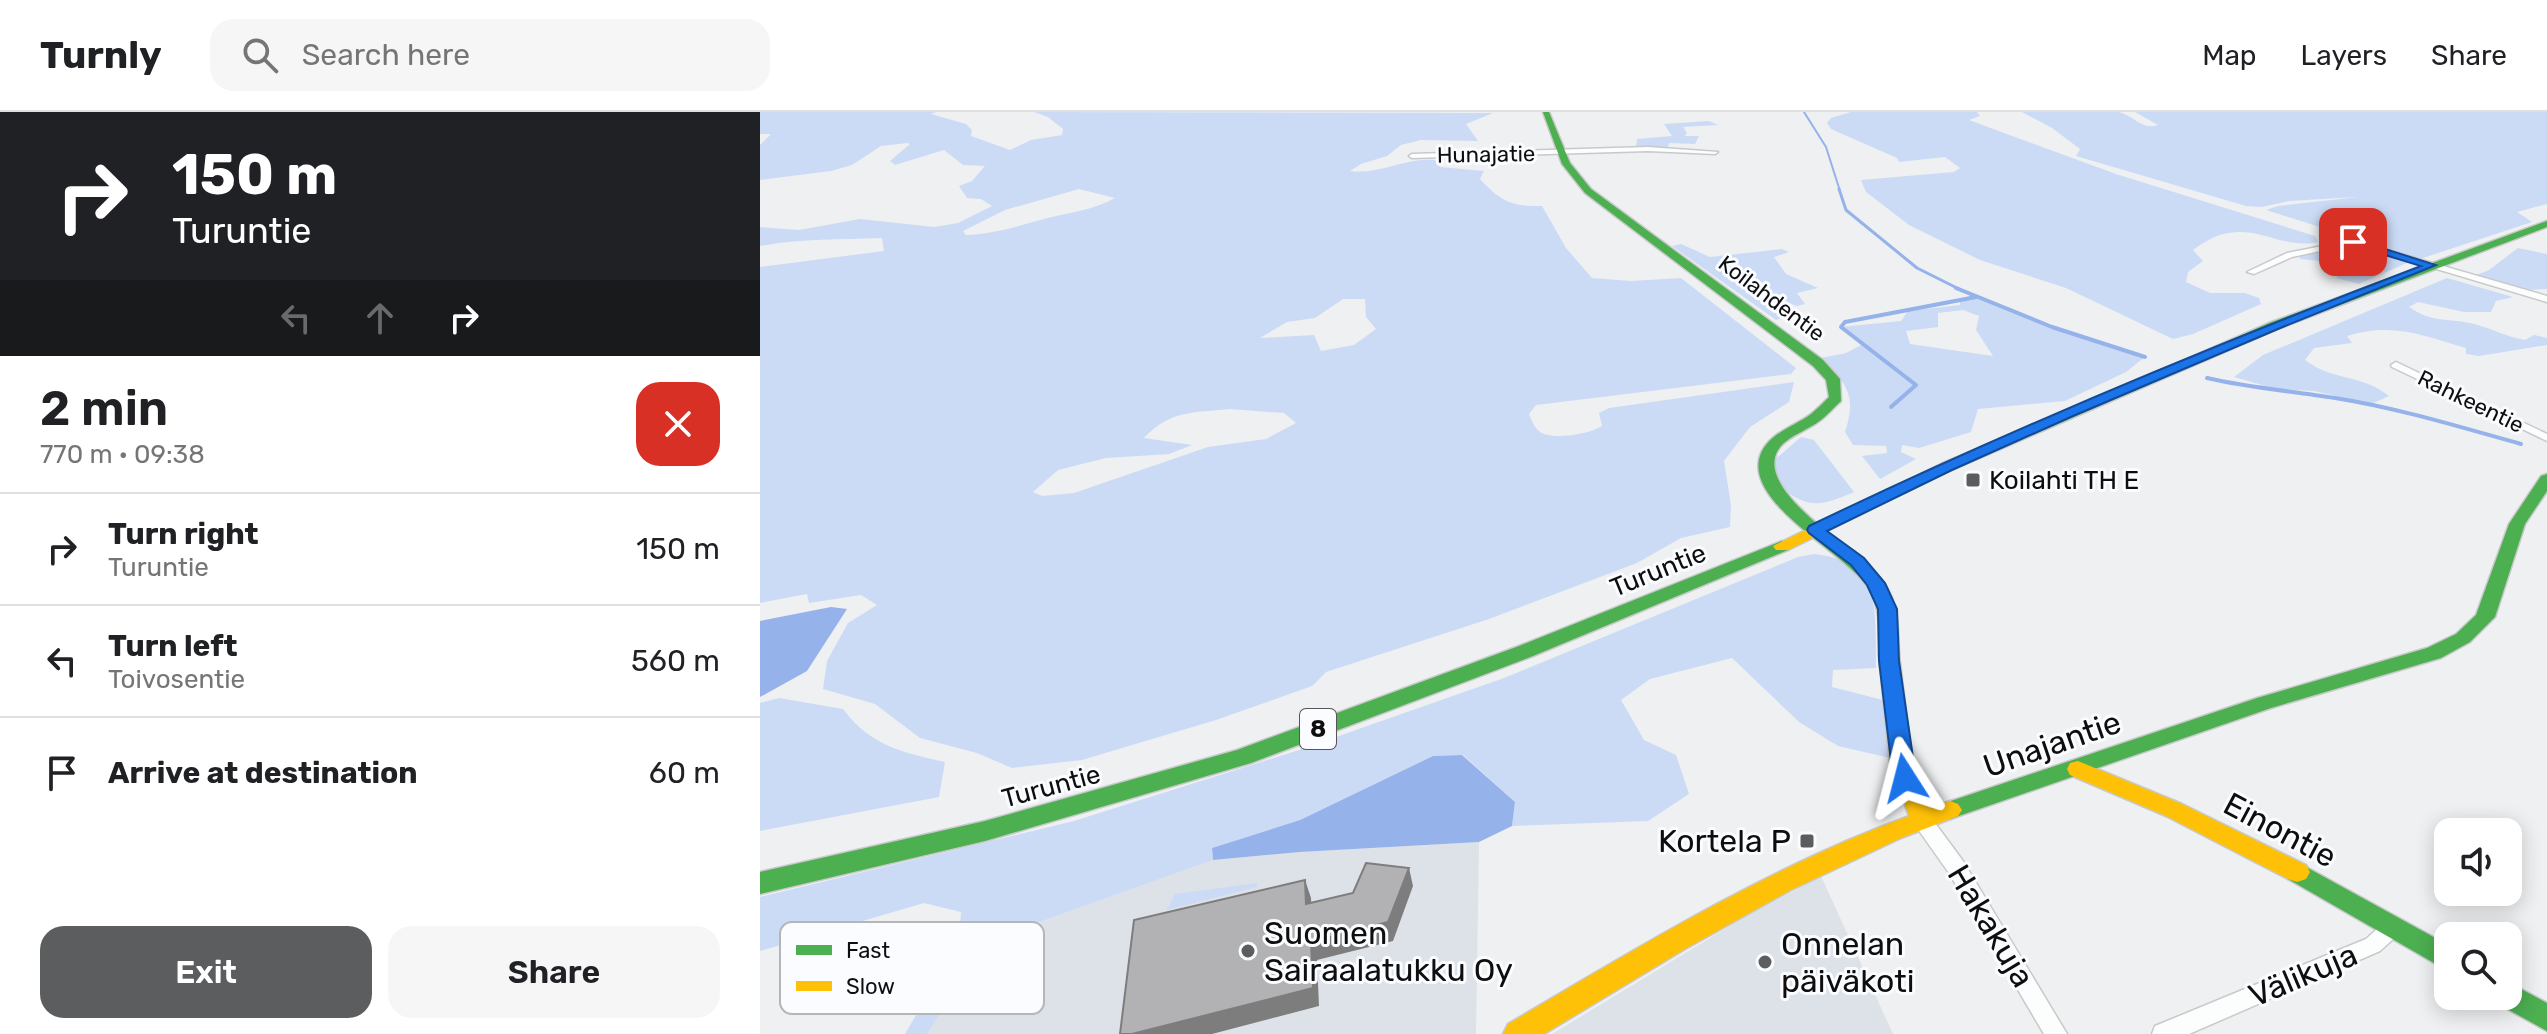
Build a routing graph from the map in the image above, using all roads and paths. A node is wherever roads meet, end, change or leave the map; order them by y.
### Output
1 (1546, 112) edge
2 (1559, 152) junction
3 (1715, 152) dead end
4 (1412, 156) dead end
5 (2547, 224) edge
6 (2431, 265) junction
7 (2251, 272) dead end
8 (2547, 299) edge
9 (2396, 365) dead end
10 (2547, 438) edge
11 (2547, 479) edge
12 (1815, 530) junction
13 (2078, 769) junction
14 (1922, 820) junction
15 (760, 883) edge
16 (2394, 926) junction
17 (2434, 950) edge
18 (2522, 1003) edge
19 (2547, 1018) edge
20 (1518, 1034) edge
21 (2056, 1034) edge
22 (2163, 1034) edge

1 - 2 main road, Koilahdentie
2 - 3 street, Hunajatie
2 - 4 street, Hunajatie
2 - 12 main road, Koilahdentie
5 - 6 main road, Turuntie / 8
6 - 7 street
6 - 8 street
6 - 12 main road, Turuntie / 8
9 - 10 street, Rahkeentie
11 - 13 main road, Unajantie
12 - 14 main road
12 - 15 main road, Turuntie / 8
13 - 14 main road, Unajantie
13 - 16 main road, Einontie
14 - 20 main road, Unajantie
14 - 21 street, Hakakuja
16 - 17 main road, Einontie
16 - 22 street, Välikuja
18 - 19 main road

